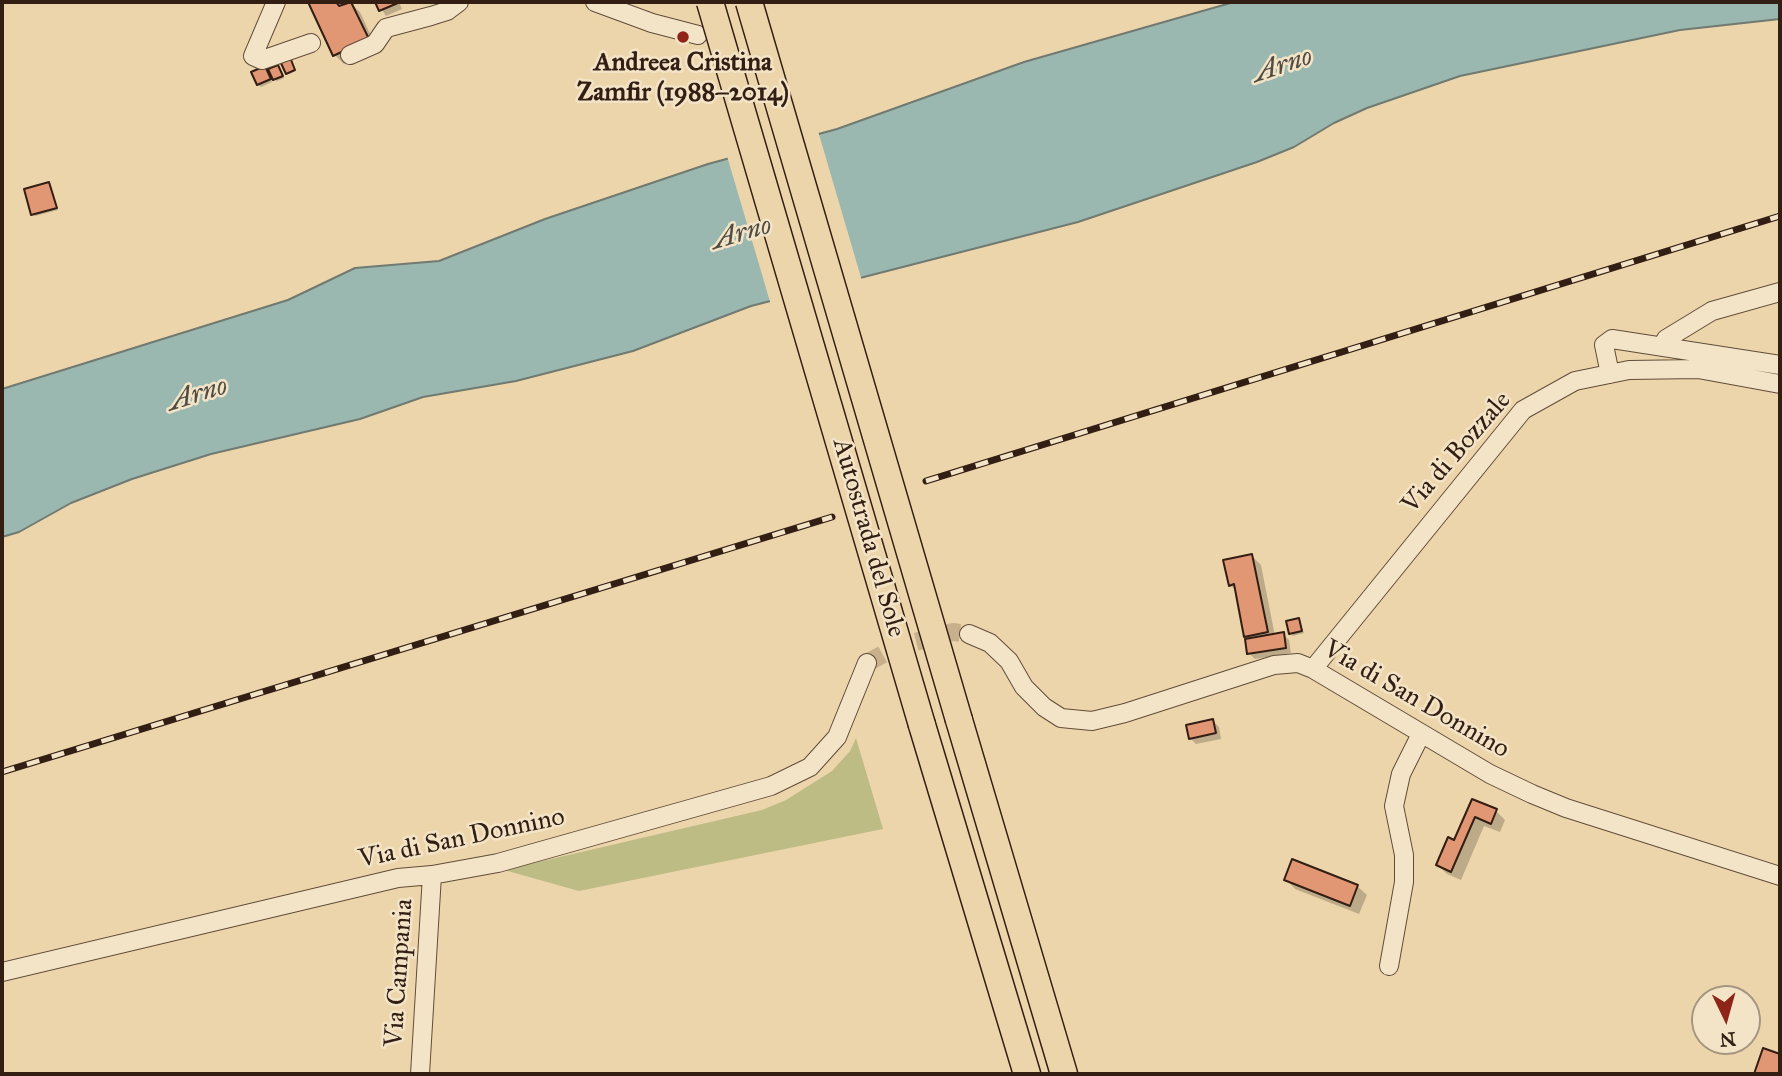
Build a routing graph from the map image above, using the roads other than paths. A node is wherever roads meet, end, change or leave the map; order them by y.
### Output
1 (276, 2) edge
2 (459, 2) edge
3 (594, 2) edge
4 (710, 2) edge
5 (749, 2) edge
6 (698, 35) dead end
7 (311, 43) dead end
8 (350, 55) dead end
9 (1780, 292) edge
10 (1663, 346) junction
11 (1780, 365) edge
12 (1610, 374) junction
13 (1780, 384) edge
14 (970, 634) tunnel mouth
15 (867, 663) tunnel mouth
16 (1314, 669) junction
17 (1421, 733) junction
18 (432, 875) junction
19 (1780, 876) edge
20 (1389, 965) dead end
21 (2, 972) edge
22 (420, 1074) edge
23 (1027, 1074) edge
24 (1063, 1074) edge

1 - 7 street
2 - 8 street
3 - 6 street
4 - 23 highway, Autostrada del Sole, bridge
5 - 24 highway, Autostrada del Sole, bridge
9 - 10 street
10 - 11 street
10 - 12 street
12 - 13 street, Via di Bozzale
12 - 16 street, Via di Bozzale
14 - 16 street, Via di San Donnino
15 - 18 street, Via di San Donnino
16 - 17 street, Via di San Donnino
17 - 19 street, Via di San Donnino
17 - 20 street
18 - 21 street, Via di San Donnino
18 - 22 street, Via Campania

